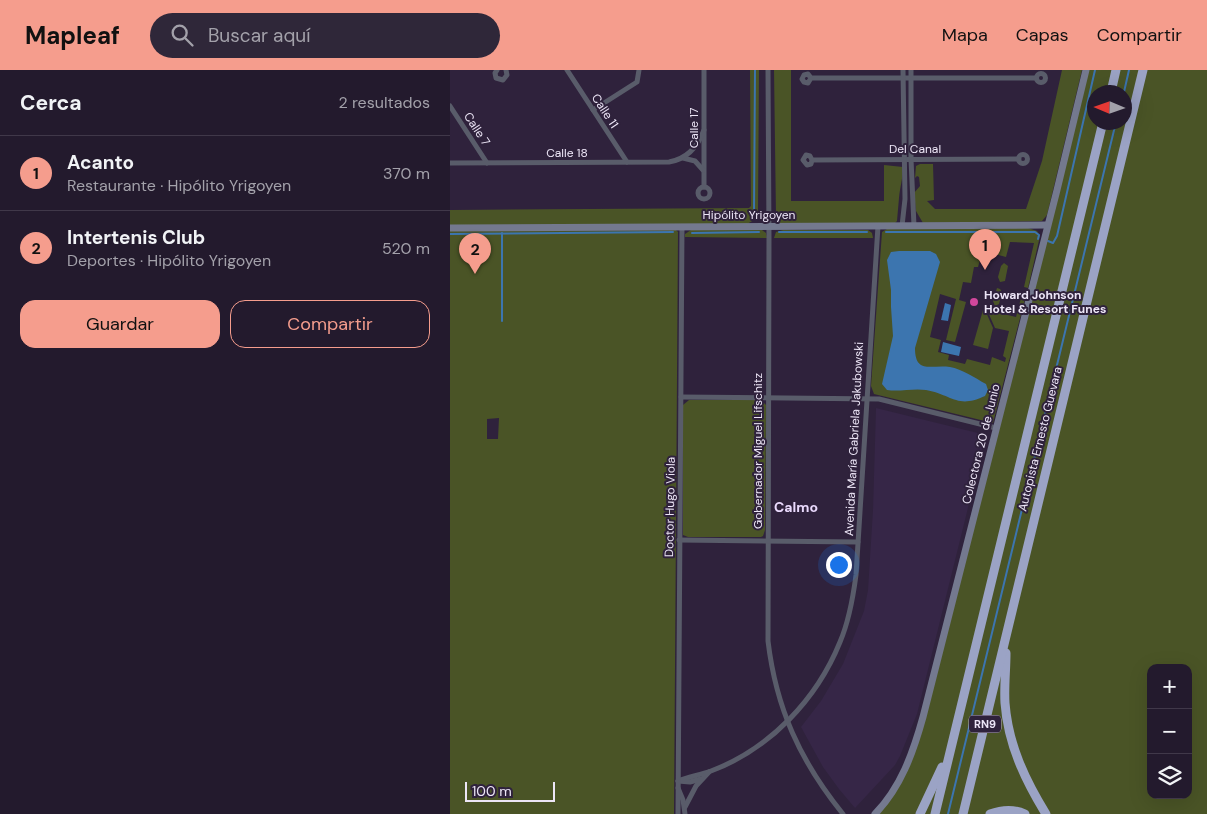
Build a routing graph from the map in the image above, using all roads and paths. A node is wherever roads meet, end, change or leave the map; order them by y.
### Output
1 (497, 70) edge
2 (507, 70) edge
3 (567, 70) edge
4 (639, 70) edge
5 (704, 70) edge
6 (768, 70) edge
7 (903, 70) edge
8 (911, 70) edge
9 (1086, 70) edge
10 (1116, 70) edge
11 (1143, 70) edge
12 (811, 78) dead end
13 (903, 78) junction
14 (911, 78) junction
15 (1036, 78) dead end
16 (1113, 85) edge
17 (450, 106) edge
18 (593, 110) junction
19 (704, 130) junction
20 (1101, 130) edge
21 (683, 158) junction
22 (905, 159) junction
23 (911, 159) junction
24 (1019, 159) dead end
25 (812, 160) dead end
26 (627, 162) junction
27 (450, 163) edge
28 (487, 163) junction
29 (704, 171) junction
30 (704, 187) dead end
31 (1048, 225) junction
32 (878, 226) junction
33 (902, 226) junction
34 (914, 226) junction
35 (682, 227) junction
36 (769, 227) junction
37 (450, 228) edge
38 (681, 397) junction
39 (768, 397) junction
40 (867, 398) junction
41 (996, 428) junction
42 (679, 540) junction
43 (768, 541) junction
44 (858, 542) junction
45 (1007, 635) junction
46 (787, 721) junction
47 (956, 730) junction
48 (710, 772) junction
49 (702, 779) junction
50 (678, 781) junction
51 (678, 787) junction
52 (684, 807) junction
53 (678, 814) edge
54 (684, 814) edge
55 (843, 814) edge
56 (875, 814) edge
57 (920, 814) edge
58 (935, 814) edge
59 (963, 814) edge
60 (990, 814) edge
61 (1025, 814) edge
62 (1046, 814) edge

1 - 2 street
3 - 18 street, Calle 11
4 - 18 street
5 - 19 street, Calle 17
6 - 36 street, Gobernador Miguel Lifschitz
7 - 13 street
8 - 14 street
9 - 31 main road, Colectora 20 de Junio
10 - 16 highway
11 - 45 highway, Autopista Ernesto Guevara / RN9
12 - 13 street
13 - 14 street
13 - 22 street
14 - 15 street
14 - 23 street
17 - 28 street, Calle 7
18 - 26 street, Calle 11
19 - 21 street
19 - 29 street, Calle 17
20 - 47 highway, Autopista Ernesto Guevara / RN9
21 - 26 street, Calle 18
21 - 29 street
22 - 23 street, Del Canal
22 - 25 street, Del Canal
22 - 33 street
23 - 24 street, Del Canal
23 - 34 street
26 - 28 street, Calle 18
27 - 28 street, Calle 18
29 - 30 street, Calle 17
31 - 34 main road, Hipólito Yrigoyen
31 - 41 main road, Colectora 20 de Junio
32 - 33 main road, Hipólito Yrigoyen
32 - 36 main road, Hipólito Yrigoyen
32 - 40 street, Avenida María Gabriela Jakubowski
33 - 34 main road, Hipólito Yrigoyen
35 - 36 main road, Hipólito Yrigoyen
35 - 37 main road, Hipólito Yrigoyen
35 - 38 street, Doctor Hugo Viola
36 - 39 street, Gobernador Miguel Lifschitz
38 - 39 street
38 - 42 street, Doctor Hugo Viola
39 - 40 street
39 - 43 street, Gobernador Miguel Lifschitz
40 - 41 street
40 - 44 street, Avenida María Gabriela Jakubowski
41 - 56 main road, Colectora 20 de Junio
42 - 43 street
42 - 50 street, Doctor Hugo Viola
43 - 44 street
43 - 46 street, Gobernador Miguel Lifschitz
44 - 46 street, Avenida María Gabriela Jakubowski
45 - 59 highway, Autopista Ernesto Guevara / RN9
45 - 62 highway
46 - 48 street, Avenida María Gabriela Jakubowski
46 - 55 street, Gobernador Miguel Lifschitz
47 - 57 highway
47 - 58 highway, Autopista Ernesto Guevara / RN9
48 - 49 street, Avenida María Gabriela Jakubowski
48 - 50 street, Avenida María Gabriela Jakubowski
49 - 50 street
49 - 52 street, Avenida María Gabriela Jakubowski
50 - 51 street, Doctor Hugo Viola
51 - 52 street, Doctor Hugo Viola
51 - 53 street, Doctor Hugo Viola
52 - 54 street, Doctor Hugo Viola
60 - 61 highway

